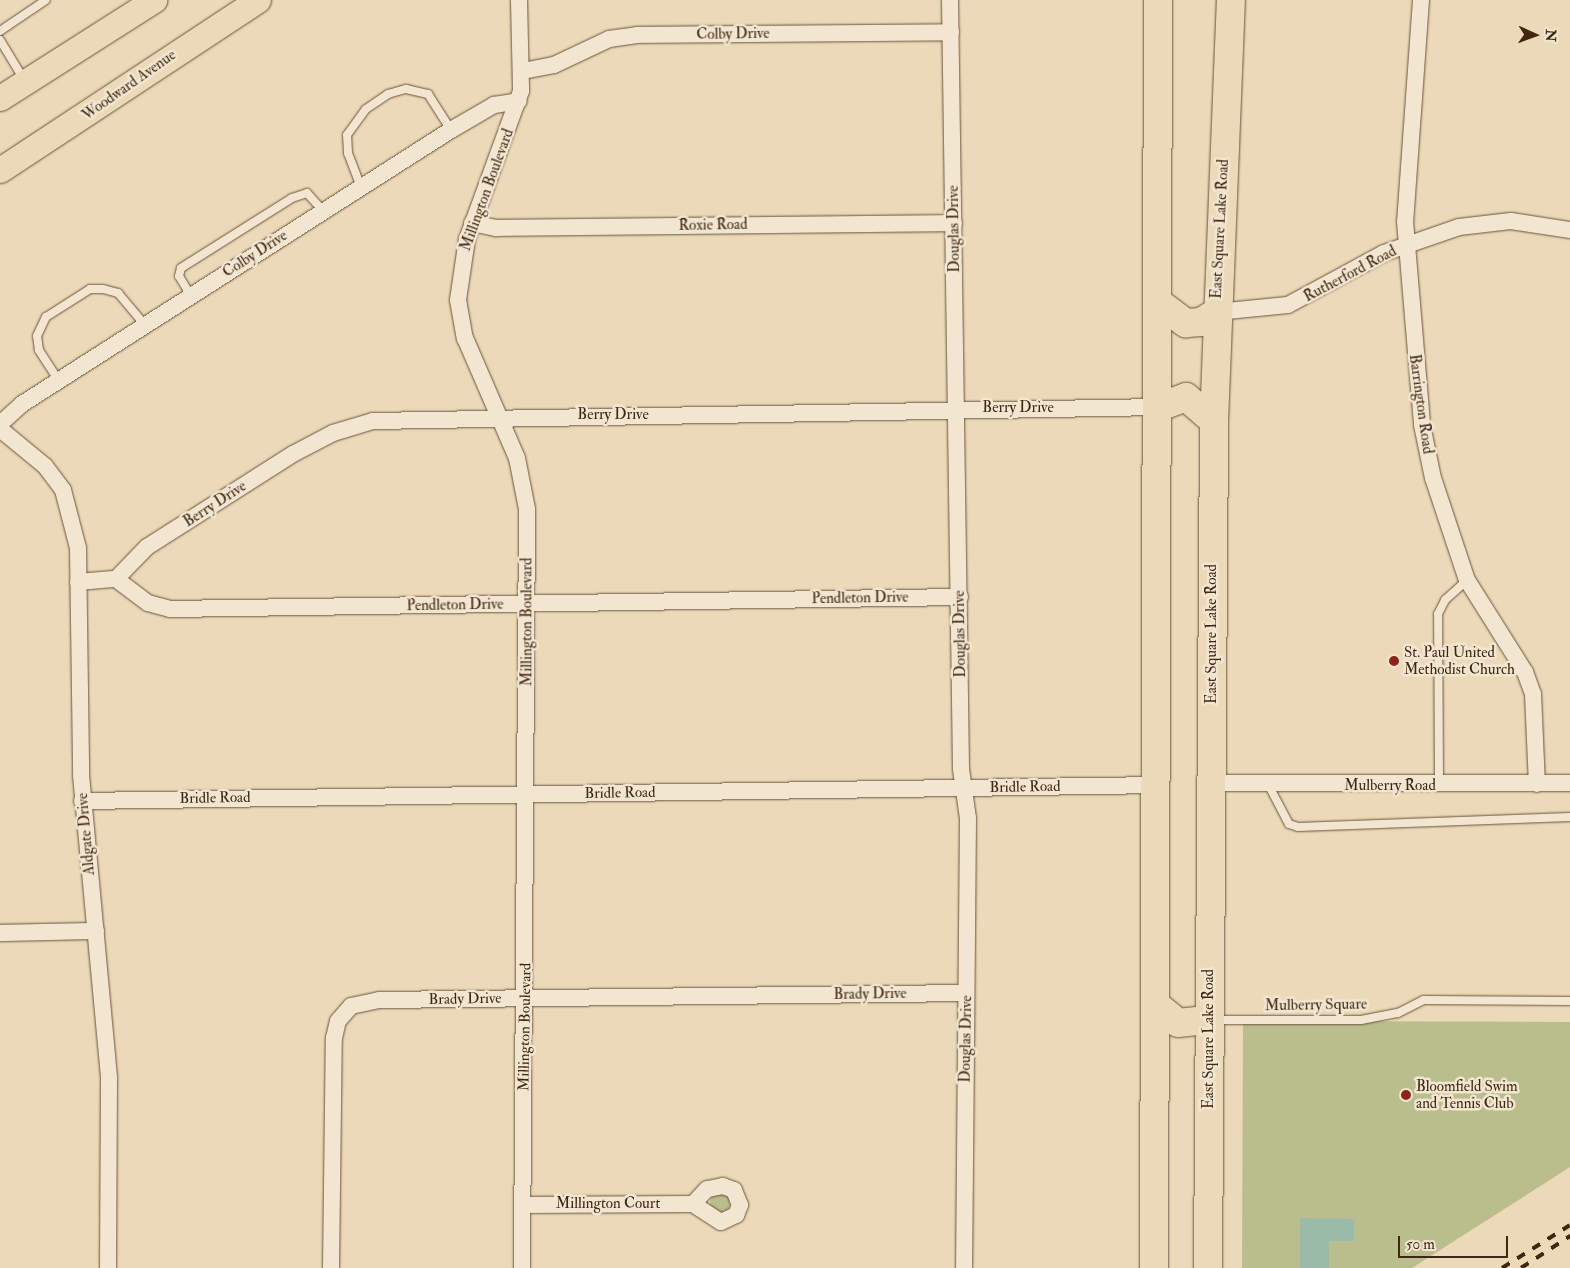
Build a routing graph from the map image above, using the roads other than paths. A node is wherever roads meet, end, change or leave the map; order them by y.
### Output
1 (46, 0) edge
2 (154, 0) edge
3 (258, 0) edge
4 (519, 0) edge
5 (950, 0) edge
6 (1158, 0) edge
7 (1232, 0) edge
8 (1421, 0) edge
9 (0, 31) edge
10 (951, 32) junction
11 (0, 40) edge
12 (523, 72) junction
13 (25, 82) junction
14 (0, 98) edge
15 (519, 101) junction
16 (451, 130) junction
17 (0, 170) edge
18 (361, 186) junction
19 (323, 211) junction
20 (472, 223) junction
21 (954, 223) junction
22 (1570, 230) edge
23 (1406, 244) junction
24 (191, 296) junction
25 (1160, 303) junction
26 (1216, 312) junction
27 (145, 325) junction
28 (59, 381) junction
29 (1160, 408) junction
30 (956, 409) junction
31 (501, 415) junction
32 (1214, 421) junction
33 (0, 424) edge
34 (0, 428) edge
35 (116, 579) junction
36 (1467, 580) junction
37 (78, 582) junction
38 (960, 597) junction
39 (526, 604) junction
40 (1211, 783) junction
41 (1570, 783) edge
42 (1268, 784) junction
43 (1537, 784) junction
44 (1158, 785) junction
45 (1439, 786) junction
46 (963, 788) junction
47 (527, 794) junction
48 (82, 801) junction
49 (1570, 817) edge
50 (96, 931) junction
51 (0, 933) edge
52 (966, 993) junction
53 (525, 998) junction
54 (1570, 1001) edge
55 (1156, 1005) junction
56 (1209, 1020) junction
57 (693, 1204) dead end
58 (523, 1205) junction
59 (108, 1268) edge
60 (331, 1268) edge
61 (522, 1268) edge
62 (964, 1268) edge
63 (1154, 1268) edge
64 (1208, 1268) edge

1 - 9 lane
2 - 13 main road
3 - 17 main road, Woodward Avenue
4 - 12 street, Millington Boulevard
5 - 10 street, Douglas Drive
6 - 25 highway
7 - 26 highway, East Square Lake Road
8 - 23 street, Barrington Road
10 - 12 street, Colby Drive
10 - 21 street, Douglas Drive
11 - 13 lane
12 - 15 street, Millington Boulevard
13 - 14 main road
15 - 16 street, Colby Drive
15 - 20 street, Millington Boulevard
16 - 18 street, Colby Drive
16 - 18 lane
18 - 19 street, Colby Drive
19 - 24 street, Colby Drive
19 - 24 lane
20 - 21 street, Roxie Road
20 - 31 street, Millington Boulevard
21 - 30 street, Douglas Drive
22 - 23 street, Rutherford Road
23 - 26 street, Rutherford Road
23 - 36 street, Barrington Road
24 - 27 street, Colby Drive
25 - 26 highway
25 - 29 highway
26 - 32 highway, East Square Lake Road
27 - 28 street, Colby Drive
27 - 28 lane
28 - 33 street, Colby Drive
29 - 30 street, Berry Drive
29 - 32 highway
29 - 44 highway
30 - 31 street, Berry Drive
30 - 38 street, Douglas Drive
31 - 35 street, Berry Drive
31 - 39 street, Millington Boulevard
32 - 40 highway, East Square Lake Road
34 - 37 street, Aldgate Drive
35 - 37 street
35 - 39 street, Pendleton Drive
36 - 43 street, Barrington Road
36 - 45 lane
37 - 48 street, Aldgate Drive
38 - 39 street, Pendleton Drive
38 - 46 street, Douglas Drive
39 - 47 street, Millington Boulevard
40 - 42 street, Mulberry Road
40 - 56 highway, East Square Lake Road
41 - 43 street, Mulberry Road
42 - 45 street, Mulberry Road
42 - 49 lane
43 - 45 street, Mulberry Road
44 - 46 street, Bridle Road
44 - 55 highway
46 - 47 street, Bridle Road
46 - 52 street, Douglas Drive
47 - 48 street, Bridle Road
47 - 53 street, Millington Boulevard
48 - 50 street, Aldgate Drive
50 - 51 street
50 - 59 street, Aldgate Drive
52 - 53 street, Brady Drive
52 - 62 street, Douglas Drive
53 - 58 street, Millington Boulevard
53 - 60 street, Brady Drive
54 - 56 lane, Mulberry Square
55 - 56 highway
55 - 63 highway
56 - 64 highway, East Square Lake Road
57 - 58 street, Millington Court
58 - 61 street, Millington Boulevard

